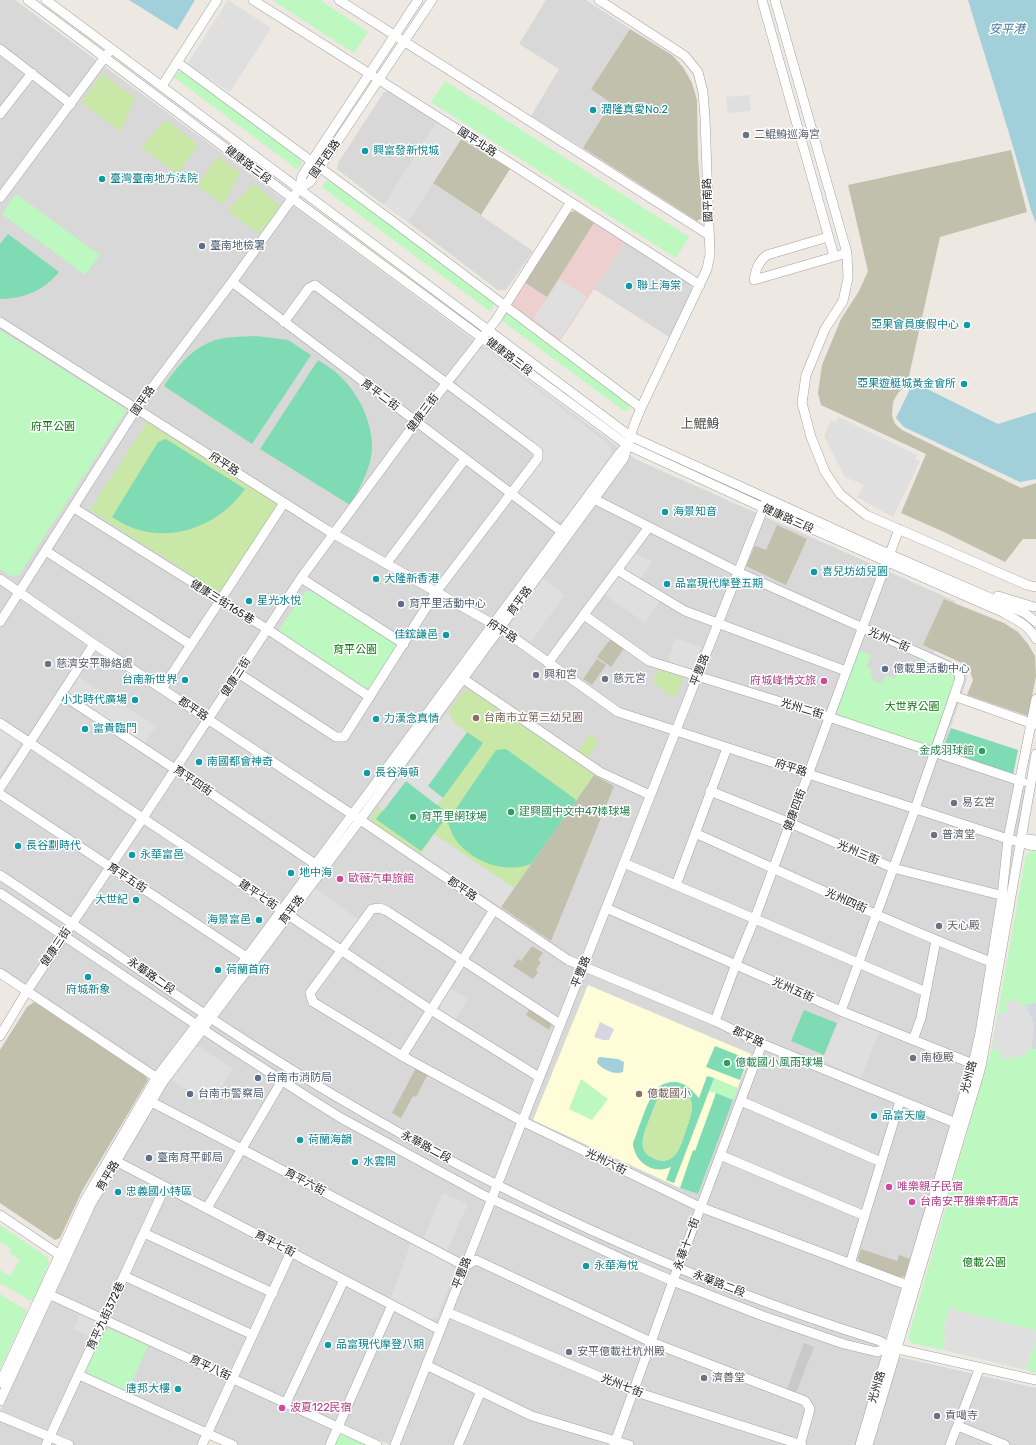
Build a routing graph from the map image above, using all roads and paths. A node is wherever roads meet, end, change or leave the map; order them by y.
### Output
1 (28, 0) edge
2 (46, 0) edge
3 (217, 0) edge
4 (253, 0) edge
5 (339, 0) edge
6 (418, 0) edge
7 (432, 0) edge
8 (598, 0) edge
9 (762, 0) edge
10 (775, 0) edge
11 (395, 36) junction
12 (404, 42) junction
13 (0, 49) edge
14 (112, 49) junction
15 (105, 58) junction
16 (178, 62) junction
17 (32, 74) junction
18 (369, 74) junction
19 (379, 80) junction
20 (162, 86) junction
21 (71, 104) junction
22 (0, 114) edge
23 (312, 161) junction
24 (320, 167) junction
25 (299, 189) junction
26 (0, 198) edge
27 (292, 198) junction
28 (571, 202) junction
29 (709, 235) junction
30 (828, 237) junction
31 (847, 253) junction
32 (834, 256) junction
33 (232, 282) junction
34 (700, 285) junction
35 (505, 306) junction
36 (0, 322) edge
37 (284, 322) junction
38 (488, 329) junction
39 (482, 337) junction
40 (447, 382) junction
41 (641, 408) junction
42 (136, 409) junction
43 (416, 422) junction
44 (630, 436) junction
45 (627, 445) junction
46 (465, 459) junction
47 (511, 494) junction
48 (594, 499) junction
49 (767, 499) junction
50 (284, 503) junction
51 (74, 508) junction
52 (764, 508) junction
53 (649, 528) junction
54 (899, 529) junction
55 (334, 534) junction
56 (564, 534) junction
57 (46, 551) junction
58 (888, 558) junction
59 (386, 564) junction
60 (617, 570) junction
61 (738, 572) junction
62 (301, 578) junction
63 (0, 579) edge
64 (1036, 587) edge
65 (972, 590) junction
66 (19, 592) junction
67 (436, 592) junction
68 (220, 601) junction
69 (1035, 607) edge
70 (1025, 613) junction
71 (584, 615) junction
72 (0, 622) edge
73 (1036, 622) edge
74 (718, 624) junction
75 (497, 626) junction
76 (862, 628) junction
77 (267, 629) junction
78 (1036, 636) edge
79 (94, 644) junction
80 (404, 644) junction
81 (191, 645) junction
82 (548, 663) junction
83 (846, 671) junction
84 (238, 674) junction
85 (460, 676) junction
86 (697, 676) junction
87 (162, 689) junction
88 (61, 694) junction
89 (954, 696) junction
90 (370, 697) junction
91 (1036, 699) edge
92 (829, 717) junction
93 (208, 719) junction
94 (0, 723) edge
95 (1033, 725) edge
96 (676, 731) junction
97 (29, 742) junction
98 (727, 748) junction
99 (935, 752) junction
100 (1036, 754) edge
101 (175, 769) junction
102 (808, 774) junction
103 (1019, 781) junction
104 (1031, 784) junction
105 (0, 788) edge
106 (710, 791) junction
107 (0, 794) edge
108 (650, 795) junction
109 (915, 809) junction
110 (356, 817) junction
111 (143, 818) junction
112 (790, 823) junction
113 (695, 833) junction
114 (1008, 839) junction
115 (1036, 840) edge
116 (1020, 841) junction
117 (1036, 846) edge
118 (624, 863) junction
119 (110, 866) junction
120 (319, 867) junction
121 (893, 868) junction
122 (773, 869) junction
123 (0, 875) edge
124 (676, 885) junction
125 (0, 893) edge
126 (1007, 897) junction
127 (606, 908) junction
128 (494, 910) junction
129 (285, 913) junction
130 (876, 915) junction
131 (755, 918) junction
132 (72, 923) junction
133 (64, 936) junction
134 (936, 940) junction
135 (341, 951) junction
136 (250, 959) junction
137 (463, 960) junction
138 (996, 962) junction
139 (858, 963) junction
140 (736, 964) junction
141 (583, 967) junction
142 (0, 973) edge
143 (27, 991) junction
144 (926, 992) junction
145 (431, 1010) junction
146 (841, 1011) junction
147 (208, 1016) junction
148 (715, 1021) junction
149 (560, 1024) junction
150 (199, 1027) junction
151 (0, 1036) edge
152 (913, 1040) junction
153 (762, 1044) junction
154 (402, 1056) junction
155 (977, 1065) junction
156 (289, 1069) junction
157 (540, 1077) junction
158 (159, 1080) junction
159 (282, 1081) junction
160 (148, 1100) junction
161 (900, 1101) junction
162 (741, 1102) junction
163 (522, 1121) junction
164 (959, 1125) junction
165 (241, 1149) junction
166 (720, 1155) junction
167 (113, 1159) junction
168 (881, 1162) junction
169 (496, 1185) junction
170 (165, 1187) junction
171 (491, 1199) junction
172 (700, 1207) junction
173 (207, 1208) junction
174 (0, 1215) edge
175 (865, 1216) junction
176 (144, 1233) junction
177 (291, 1252) junction
178 (62, 1257) junction
179 (850, 1264) junction
180 (465, 1266) junction
181 (678, 1268) junction
182 (124, 1276) junction
183 (344, 1280) junction
184 (672, 1281) junction
185 (911, 1287) junction
186 (46, 1292) junction
187 (272, 1293) junction
188 (392, 1305) junction
189 (447, 1312) junction
190 (104, 1319) junction
191 (440, 1330) junction
192 (253, 1335) junction
193 (651, 1342) junction
194 (893, 1348) junction
195 (426, 1365) junction
196 (980, 1367) junction
197 (79, 1374) junction
198 (233, 1379) junction
199 (1036, 1380) edge
200 (0, 1383) edge
201 (481, 1391) junction
202 (633, 1391) junction
203 (0, 1401) edge
204 (286, 1403) junction
205 (0, 1416) edge
206 (958, 1426) junction
207 (338, 1427) junction
208 (208, 1434) junction
209 (48, 1441) edge
210 (615, 1443) edge
211 (69, 1445) edge
212 (202, 1445) edge
213 (233, 1445) edge
214 (330, 1445) edge
215 (377, 1445) edge
216 (395, 1445) edge
217 (458, 1445) edge
218 (629, 1445) edge
219 (800, 1445) edge
220 (860, 1445) edge
221 (868, 1445) edge
222 (950, 1445) edge
223 (1005, 1445) edge

1 - 15 street, 健康路三段
2 - 14 street, 健康路三段
3 - 16 street
4 - 18 street, 國平北路
5 - 11 street
6 - 11 street, 國平西路
7 - 12 street, 國平西路
8 - 29 street, 國平南路
9 - 30 street
10 - 31 street
11 - 12 street
11 - 18 street, 國平西路
12 - 19 street, 國平西路
12 - 29 street
13 - 17 street
14 - 15 street
14 - 20 street, 健康路三段
15 - 21 street
15 - 27 street, 健康路三段
16 - 20 street
16 - 23 street
17 - 21 street
17 - 22 street
18 - 19 street, 國平北路
18 - 23 street, 國平西路
19 - 24 street, 國平西路
19 - 28 street, 國平北路
20 - 25 street, 健康路三段
21 - 26 street
23 - 24 street
23 - 25 street, 國平西路
24 - 25 street, 國平西路
24 - 35 street
25 - 27 street, 國平路
25 - 38 street, 健康路三段
27 - 33 street, 國平路
27 - 39 street, 健康路三段
28 - 34 street, 國平北路
28 - 35 street, 健康三街
29 - 34 street, 國平南路
30 - 32 street
30 - 32 street
31 - 32 street
31 - 54 street
33 - 37 street, 育平二街
33 - 42 street, 國平路
34 - 41 street, 國平南路
35 - 38 street, 健康三街
35 - 41 street
36 - 42 street, 府平路
37 - 40 street
37 - 43 street, 育平二街
38 - 39 street, 健康三街
38 - 44 street, 健康路三段
39 - 40 street, 健康三街
39 - 45 street, 健康路三段
40 - 43 street, 健康三街
40 - 47 street
41 - 44 street, 國平南路
42 - 50 street, 府平路
42 - 51 street, 國平路
43 - 46 street, 育平二街
43 - 55 street, 健康三街
44 - 45 street, 育平路
44 - 49 street, 健康路三段
45 - 48 street, 育平路
45 - 52 street, 健康路三段
45 - 56 street, 育平路
46 - 47 street, 育平二街
46 - 59 street
47 - 56 street, 育平二街
47 - 67 street
48 - 53 street, 光州一街
48 - 56 street, 育平路
49 - 52 street, 平豐路
49 - 58 street, 健康路三段
50 - 55 street, 府平路
50 - 68 street
51 - 57 street, 國平路
51 - 68 street, 健康三街165巷
52 - 58 street, 健康路三段
52 - 61 street, 平豐路
53 - 60 street
53 - 61 street, 光州一街
54 - 58 street, 健康四街
54 - 64 street
55 - 59 street, 府平路
55 - 62 street, 健康三街
56 - 75 street, 育平路
57 - 66 street, 國平路
57 - 81 street
58 - 65 street, 健康路三段
58 - 76 street, 健康四街
58 - 78 street, 健康路三段
59 - 67 street, 府平路
60 - 71 street
60 - 74 street
61 - 74 street, 平豐路
61 - 76 street, 光州一街
62 - 77 street, 健康三街
62 - 80 street
63 - 66 street, 郡平路
65 - 69 street
65 - 70 street, 健康路三段
66 - 72 street, 國平路
66 - 79 street, 郡平路
67 - 75 street, 府平路
67 - 80 street
68 - 77 street, 健康三街165巷
68 - 81 street
69 - 70 street
70 - 73 street, 健康路三段
71 - 82 street
71 - 86 street, 光州二街
74 - 83 street
74 - 86 street, 平豐路
75 - 82 street, 府平路
75 - 85 street, 育平路
76 - 83 street, 健康四街
76 - 89 street, 光州一街
77 - 84 street, 健康三街
77 - 90 street, 健康三街165巷
79 - 87 street, 郡平路
79 - 88 street
80 - 90 street
81 - 87 street
82 - 96 street, 府平路
83 - 92 street, 健康四街
84 - 90 street
84 - 93 street, 健康三街
85 - 108 street
85 - 110 street, 育平路
86 - 92 street, 光州二街
86 - 96 street, 平豐路
87 - 93 street, 郡平路
88 - 97 street
88 - 101 street, 育平四街
89 - 95 street
89 - 99 street, 光州一街
91 - 95 street, 光州路
92 - 99 street, 光州二街
92 - 102 street, 健康四街
93 - 101 street, 健康三街
93 - 110 street, 郡平路
94 - 97 street, 建平七街
95 - 103 street, 光州路
96 - 98 street, 府平路
96 - 108 street, 平豐路
97 - 105 street
97 - 111 street, 建平七街
98 - 102 street, 府平路
98 - 106 street
99 - 103 street, 光州二街
99 - 109 street, 光州一街
100 - 104 street, 光州路
101 - 111 street, 健康三街
101 - 120 street, 育平四街
102 - 109 street, 府平路
102 - 112 street, 健康四街
103 - 104 street, 光州二街
103 - 114 street, 光州路
104 - 116 street, 光州路
106 - 112 street, 光州三街
106 - 113 street
107 - 119 street, 育平五街
108 - 118 street, 平豐路
109 - 114 street, 府平路
109 - 121 street, 光州一街
110 - 120 street, 育平路
110 - 128 street, 郡平路
111 - 119 street, 健康三街
111 - 129 street, 建平七街
112 - 121 street, 光州三街
112 - 122 street, 健康四街
113 - 122 street, 光州四街
113 - 124 street
114 - 116 street, 府平路
114 - 126 street, 光州路
115 - 116 street
116 - 117 street
116 - 126 street, 光州路
118 - 124 street
118 - 127 street, 平豐路
119 - 132 street, 健康三街
119 - 136 street, 育平五街
120 - 129 street, 育平路
121 - 126 street, 光州三街
121 - 130 street, 光州一街
122 - 130 street, 光州四街
122 - 131 street, 健康四街
123 - 132 street, 永華路二段
124 - 131 street
125 - 133 street, 永華路二段
126 - 138 street, 光州路
127 - 140 street, 光州五街
127 - 141 street, 平豐路
128 - 137 street
128 - 141 street, 郡平路
129 - 135 street, 建平七街
129 - 136 street, 育平路
130 - 134 street, 光州四街
130 - 139 street, 光州一街
131 - 139 street
131 - 140 street, 健康四街
132 - 133 street, 健康三街
132 - 147 street, 永華路二段
133 - 143 street, 健康三街
133 - 150 street, 永華路二段
134 - 138 street, 光州四街
134 - 144 street
135 - 137 street
135 - 145 street, 建平七街
135 - 154 street, 光州六街
136 - 147 street, 育平路
137 - 145 street
137 - 149 street
138 - 155 street, 光州路
139 - 144 street
139 - 146 street, 光州一街
140 - 146 street, 光州五街
140 - 148 street, 健康四街
141 - 148 street, 郡平路
141 - 149 street, 平豐路
142 - 143 street
143 - 151 street, 健康三街
143 - 158 street
144 - 152 street
145 - 154 street
145 - 157 street, 建平七街
146 - 152 street, 光州五街
147 - 150 street, 育平路
147 - 156 street, 永華路二段
148 - 153 street, 郡平路
149 - 157 street, 平豐路
150 - 158 street, 育平路
150 - 159 street, 永華路二段
152 - 155 street, 光州五街
153 - 161 street, 郡平路
153 - 162 street, 永華十一街
154 - 163 street, 光州六街
155 - 164 street, 光州路
156 - 159 street
156 - 169 street, 永華路二段
157 - 163 street, 平豐路
158 - 160 street, 育平路
159 - 165 street
159 - 171 street, 永華路二段
160 - 165 street, 育平六街
160 - 167 street, 育平路
161 - 164 street, 郡平路
161 - 168 street
162 - 166 street, 永華十一街
162 - 168 street
163 - 169 street, 平豐路
163 - 172 street, 光州六街
164 - 185 street, 光州路
165 - 173 street
165 - 180 street, 育平六街
166 - 172 street, 永華十一街
166 - 175 street
167 - 170 street, 育平七街
167 - 178 street, 育平路
168 - 175 street
169 - 171 street, 平豐路
169 - 181 street, 永華路二段
170 - 173 street, 育平七街
170 - 176 street, 育平九街372巷
171 - 180 street, 平豐路
171 - 184 street, 永華路二段
172 - 179 street, 光州六街
172 - 181 street, 永華十一街
173 - 177 street, 育平七街
174 - 178 street
175 - 179 street
176 - 182 street, 育平九街372巷
176 - 187 street
177 - 183 street, 育平七街
177 - 187 street
178 - 186 street, 育平路
179 - 185 street, 光州六街
180 - 189 street, 平豐路
180 - 193 street
181 - 184 street, 永華十一街
181 - 194 street, 永華路二段
182 - 190 street, 育平九街372巷
182 - 192 street
183 - 188 street, 育平七街
183 - 204 street
184 - 193 street, 永華十一街
184 - 194 street, 永華路二段
185 - 194 street, 光州路
186 - 190 street, 育平八街
186 - 200 street, 育平路
186 - 203 street, 育平路
187 - 192 street
188 - 191 street, 育平七街
188 - 207 street
189 - 191 street, 平豐路
189 - 202 street, 光州七街
190 - 197 street, 育平九街372巷
190 - 198 street, 育平八街
191 - 195 street, 平豐路
192 - 198 street
193 - 202 street, 永華十一街
193 - 219 street
194 - 196 street, 永華路二段
194 - 220 street, 光州路
194 - 221 street, 光州路
195 - 201 street
195 - 216 street, 平豐路
196 - 199 street, 永華路二段
196 - 206 street
197 - 208 street
197 - 209 street, 育平九街372巷
198 - 204 street, 育平八街
198 - 208 street
201 - 210 street
201 - 217 street
202 - 210 street, 永華十一街
202 - 219 street, 光州七街
204 - 207 street, 育平八街
205 - 209 street
206 - 222 street
206 - 223 street
207 - 214 street
207 - 215 street, 育平八街
208 - 212 street
208 - 213 street
209 - 211 street
210 - 218 street

